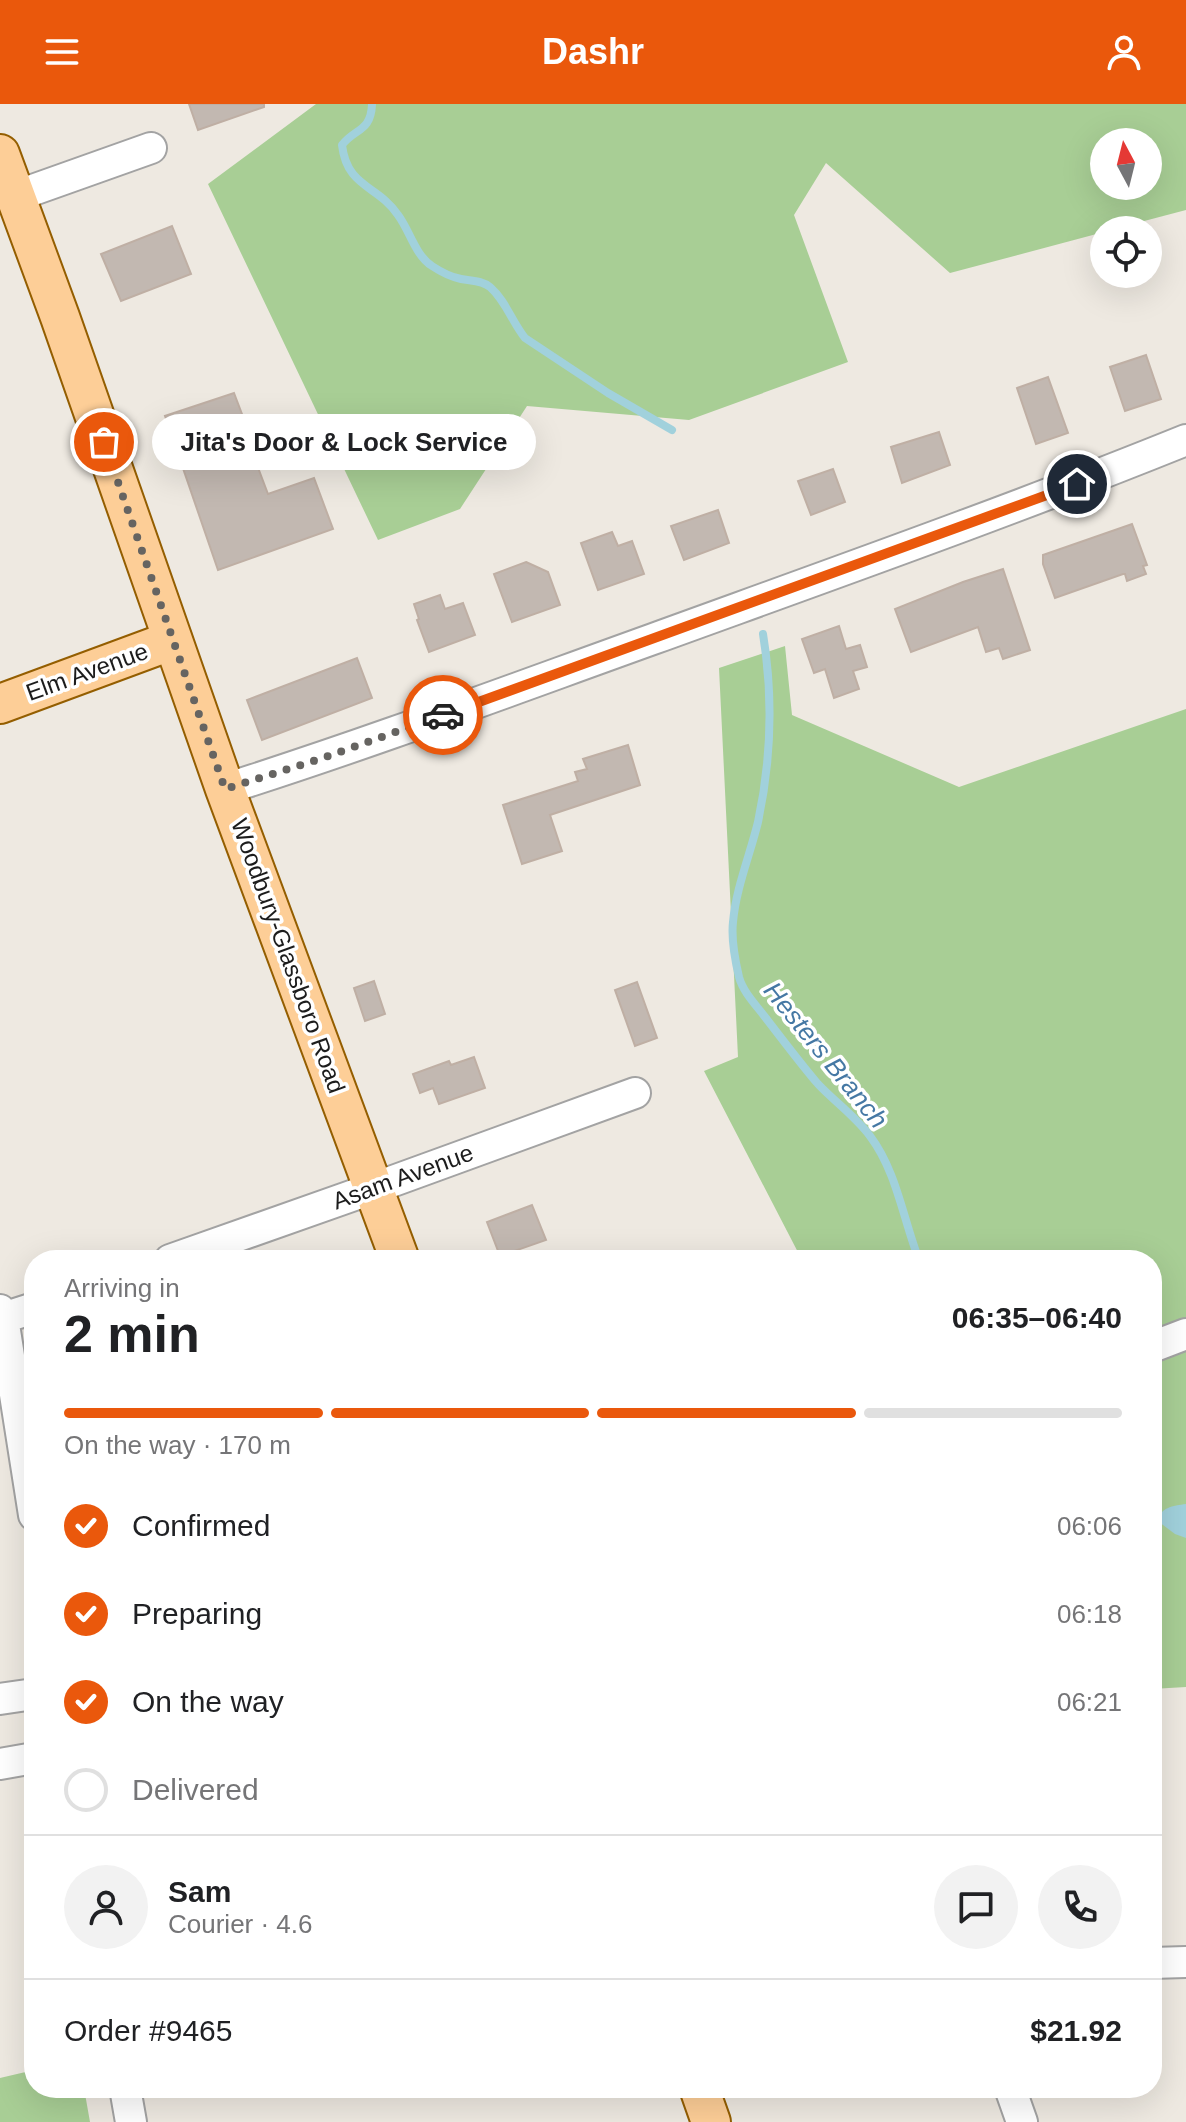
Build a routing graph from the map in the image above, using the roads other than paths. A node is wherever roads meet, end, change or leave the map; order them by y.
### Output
1 (151, 148) dead end
2 (0, 154) edge
3 (16, 196) junction
4 (1186, 440) edge
5 (173, 640) junction
6 (0, 704) edge
7 (225, 789) junction
8 (635, 1093) dead end
9 (374, 1188) junction
10 (198, 1250) edge
11 (396, 1250) edge
12 (24, 1310) edge
13 (2, 1314) edge
14 (1186, 1334) edge
15 (1162, 1343) edge
16 (24, 1452) edge
17 (24, 1695) edge
18 (0, 1699) edge
19 (24, 1760) edge
20 (0, 1764) edge
21 (1186, 1962) edge
22 (1162, 1963) edge
23 (127, 2098) edge
24 (703, 2098) edge
25 (1014, 2098) edge
26 (131, 2122) edge
27 (711, 2122) edge
28 (1022, 2122) edge

1 - 3 street
2 - 3 main road, Woodbury-Glassboro Road
3 - 5 main road, Woodbury-Glassboro Road
4 - 7 street
5 - 6 main road, Elm Avenue
5 - 7 main road, Woodbury-Glassboro Road
7 - 9 main road, Woodbury-Glassboro Road
8 - 9 street, Asam Avenue
9 - 10 street, Asam Avenue
9 - 11 main road, Woodbury-Glassboro Road
12 - 13 street
13 - 16 street
14 - 15 street
17 - 18 street
19 - 20 street
21 - 22 street
23 - 26 street
24 - 27 main road
25 - 28 street

